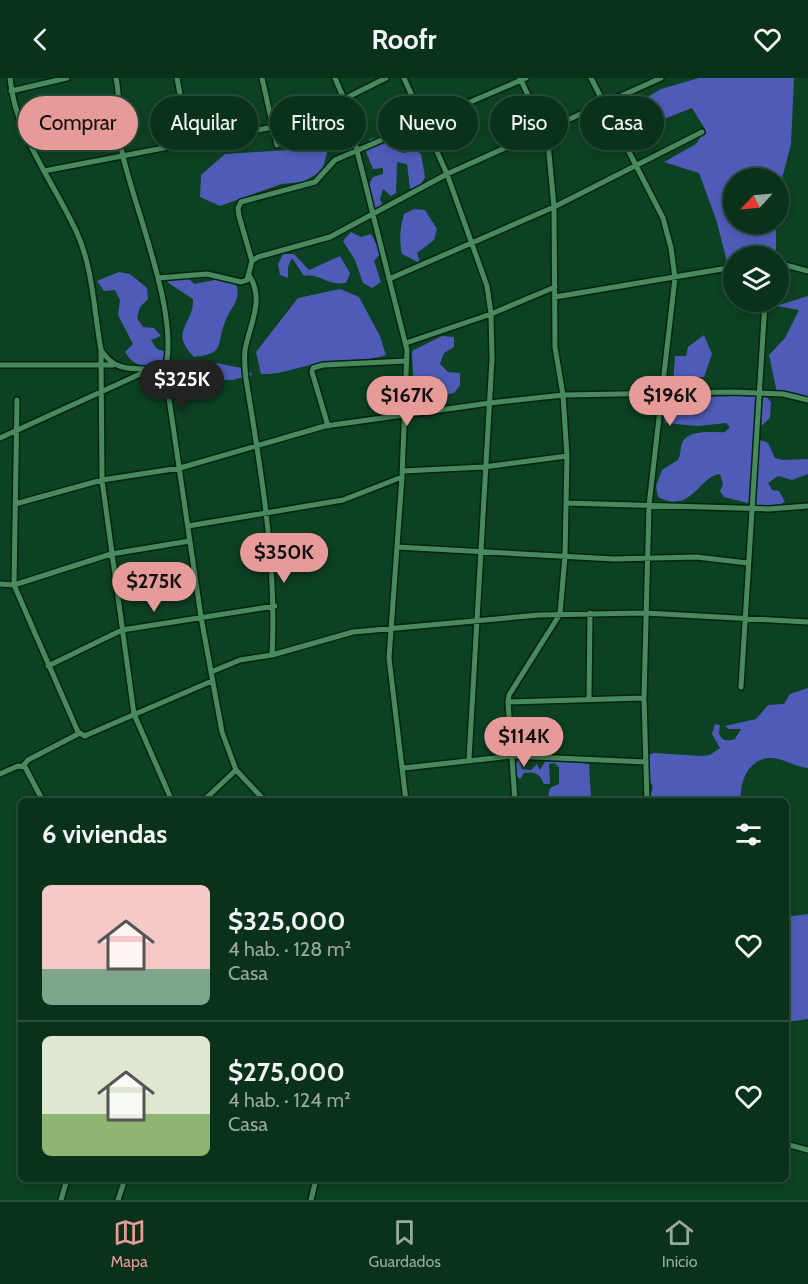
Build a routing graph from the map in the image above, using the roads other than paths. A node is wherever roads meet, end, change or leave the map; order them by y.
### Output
1 (10, 78) edge
2 (67, 78) edge
3 (116, 78) edge
4 (177, 78) edge
5 (262, 78) edge
6 (335, 78) edge
7 (386, 78) edge
8 (404, 78) edge
9 (591, 78) edge
10 (661, 78) edge
11 (522, 79) edge
12 (651, 80) edge
13 (11, 91) junction
14 (180, 96) edge
15 (343, 96) edge
16 (350, 96) edge
17 (412, 96) edge
18 (529, 96) edge
19 (600, 96) edge
20 (621, 96) edge
21 (478, 99) edge
22 (270, 114) edge
23 (702, 132) dead end
24 (150, 150) edge
25 (357, 150) joint
26 (436, 150) edge
27 (503, 150) edge
28 (547, 150) edge
29 (626, 150) edge
30 (123, 155) junction
31 (634, 167) junction
32 (44, 171) junction
33 (447, 174) junction
34 (554, 207) junction
35 (374, 216) junction
36 (472, 243) junction
37 (252, 261) junction
38 (789, 266) edge
39 (723, 269) edge
40 (808, 271) edge
41 (249, 275) junction
42 (158, 278) junction
43 (675, 278) junction
44 (389, 279) junction
45 (555, 287) junction
46 (555, 297) junction
47 (764, 312) edge
48 (492, 314) junction
49 (406, 343) junction
50 (101, 350) junction
51 (406, 361) junction
52 (0, 365) edge
53 (115, 365) junction
54 (101, 366) junction
55 (151, 369) junction
56 (163, 376) junction
57 (101, 392) junction
58 (759, 392) junction
59 (662, 393) junction
60 (563, 395) junction
61 (17, 400) dead end
62 (808, 400) edge
63 (490, 403) junction
64 (404, 416) junction
65 (328, 426) junction
66 (16, 431) junction
67 (0, 438) edge
68 (257, 447) junction
69 (567, 456) junction
70 (484, 467) junction
71 (180, 468) junction
72 (403, 474) junction
73 (102, 480) junction
74 (566, 503) junction
75 (15, 504) junction
76 (649, 505) junction
77 (808, 506) edge
78 (752, 508) junction
79 (264, 514) junction
80 (188, 526) junction
81 (190, 541) junction
82 (397, 547) junction
83 (481, 550) junction
84 (111, 554) junction
85 (565, 556) junction
86 (647, 559) junction
87 (748, 562) junction
88 (0, 584) edge
89 (14, 585) junction
90 (275, 606) junction
91 (590, 613) junction
92 (645, 613) junction
93 (560, 614) junction
94 (201, 617) junction
95 (745, 618) junction
96 (477, 621) junction
97 (808, 622) edge
98 (389, 629) junction
99 (122, 630) junction
100 (272, 655) junction
101 (48, 666) junction
102 (210, 672) junction
103 (212, 681) junction
104 (741, 687) dead end
105 (644, 698) junction
106 (589, 700) junction
107 (508, 702) junction
108 (134, 714) junction
109 (80, 734) junction
110 (512, 756) junction
111 (469, 759) junction
112 (646, 762) junction
113 (23, 766) junction
114 (404, 768) junction
115 (236, 770) junction
116 (0, 774) edge
117 (41, 798) edge
118 (171, 798) edge
119 (206, 798) edge
120 (262, 798) edge
121 (406, 798) edge
122 (515, 798) edge
123 (647, 798) edge
124 (789, 1145) edge
125 (808, 1150) edge
126 (67, 1182) edge
127 (124, 1182) edge
128 (315, 1182) edge
129 (61, 1200) edge
130 (118, 1200) edge
131 (311, 1200) edge

1 - 13 street
2 - 13 street
3 - 30 street
4 - 14 street
5 - 22 street
6 - 15 street
7 - 16 street
8 - 17 street
9 - 19 street
10 - 12 street
11 - 18 street
11 - 21 street
12 - 20 street
13 - 32 street
23 - 31 street
24 - 30 street
25 - 35 street
25 - 37 street
26 - 33 street
27 - 33 street
28 - 34 street
29 - 31 street
30 - 32 street
30 - 42 street
31 - 34 street
31 - 43 street
32 - 50 street
33 - 35 street
33 - 36 street
34 - 36 street
34 - 45 street
35 - 37 street
35 - 44 street
36 - 44 street
36 - 48 street
37 - 41 street
38 - 40 street
39 - 43 street
41 - 42 street
41 - 68 street
42 - 56 street
43 - 46 street
43 - 59 street
44 - 49 street
45 - 46 street
45 - 48 street
46 - 60 street
47 - 58 street
48 - 49 street
48 - 63 street
49 - 51 street
50 - 53 street
50 - 54 street
51 - 64 street
51 - 65 street
52 - 54 street
53 - 54 street
53 - 55 street
54 - 57 street
55 - 56 street
55 - 57 street
56 - 71 street
57 - 66 street
57 - 73 street
58 - 59 street
58 - 62 street
58 - 78 street
59 - 60 street
59 - 76 street
60 - 63 street
60 - 69 street
61 - 66 street
63 - 64 street
63 - 70 street
64 - 65 street
64 - 72 street
65 - 68 street
66 - 67 street
66 - 75 street
68 - 71 street
68 - 79 street
69 - 70 street
69 - 74 street
70 - 72 street
70 - 83 street
71 - 73 street
71 - 80 street
72 - 79 street
72 - 82 street
73 - 75 street
73 - 84 street
74 - 76 street
74 - 85 street
75 - 89 street
76 - 78 street
76 - 86 street
77 - 78 street
78 - 87 street
79 - 80 street
79 - 90 street
80 - 81 street
81 - 84 street
81 - 94 street
82 - 83 street
82 - 98 street
83 - 85 street
83 - 96 street
84 - 89 street
84 - 99 street
85 - 86 street
85 - 93 street
86 - 87 street
86 - 92 street
87 - 95 street
88 - 89 street
89 - 101 street
90 - 94 street
90 - 100 street
91 - 92 street
91 - 93 street
91 - 106 street
92 - 95 street
92 - 105 street
93 - 96 street
93 - 107 street
94 - 99 street
94 - 102 street
95 - 97 street
95 - 104 street
96 - 98 street
96 - 111 street
98 - 100 street
98 - 114 street
99 - 101 street
99 - 108 street
100 - 102 street
101 - 109 street
102 - 103 street
103 - 108 street
103 - 115 street
105 - 106 street
105 - 112 street
106 - 107 street
107 - 110 street
108 - 109 street
108 - 118 street
109 - 113 street
110 - 111 street
110 - 112 street
110 - 122 street
111 - 114 street
112 - 123 street
113 - 116 street
113 - 117 street
114 - 121 street
115 - 119 street
115 - 120 street
124 - 125 street
126 - 129 street
127 - 130 street
128 - 131 street

